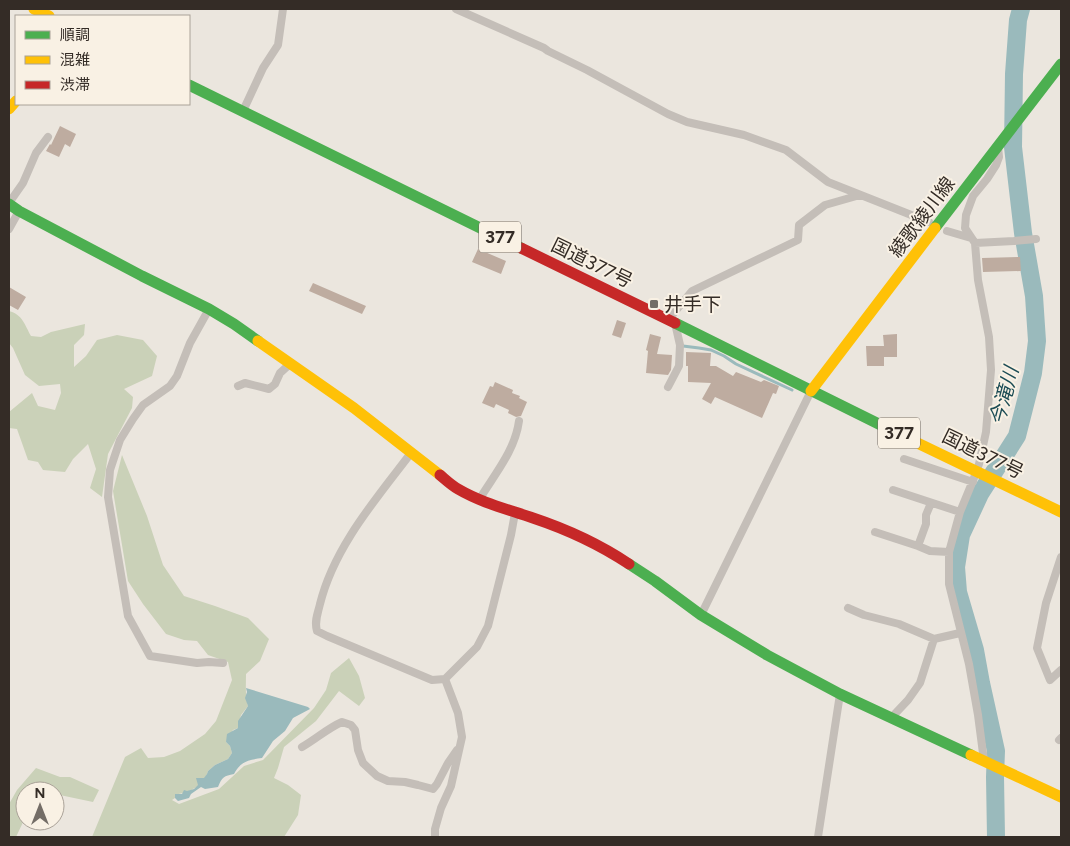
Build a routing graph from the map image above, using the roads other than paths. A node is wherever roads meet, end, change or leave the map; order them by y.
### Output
1 (34, 9) edge
2 (283, 9) edge
3 (456, 9) edge
4 (47, 15) edge
5 (1061, 64) edge
6 (190, 85) edge
7 (243, 111) junction
8 (48, 137) dead end
9 (1000, 143) junction
10 (860, 195) junction
11 (9, 204) edge
12 (19, 211) junction
13 (929, 222) dead end
14 (9, 229) edge
15 (947, 231) dead end
16 (1036, 239) dead end
17 (973, 240) junction
18 (209, 309) junction
19 (672, 321) junction
20 (291, 363) junction
21 (238, 386) dead end
22 (668, 387) dead end
23 (811, 391) junction
24 (518, 421) dead end
25 (411, 453) junction
26 (904, 459) dead end
27 (979, 476) junction
28 (894, 490) dead end
29 (479, 500) junction
30 (931, 503) junction
31 (960, 512) junction
32 (1061, 512) edge
33 (515, 513) junction
34 (875, 532) dead end
35 (918, 546) junction
36 (948, 552) junction
37 (1061, 557) edge
38 (848, 608) dead end
39 (701, 615) junction
40 (960, 633) junction
41 (934, 640) junction
42 (223, 663) dead end
43 (1061, 670) edge
44 (445, 679) junction
45 (840, 694) junction
46 (891, 718) junction
47 (460, 746) junction
48 (302, 747) dead end
49 (992, 765) junction
50 (1061, 797) edge
51 (434, 837) edge
52 (818, 837) edge

1 - 4 main road
2 - 7 street
3 - 10 street
5 - 9 main road, 綾歌綾川線
6 - 7 main road, 国道377号 / 377
7 - 19 main road, 国道377号 / 377
8 - 11 street
9 - 17 street
9 - 23 main road, 綾歌綾川線
10 - 13 street
10 - 19 street
11 - 12 main road
12 - 14 street
12 - 18 main road
15 - 17 street
16 - 17 street
17 - 27 street
18 - 20 main road
18 - 42 street
19 - 22 street
19 - 23 main road, 国道377号 / 377
20 - 21 street
20 - 25 main road
23 - 27 main road, 国道377号 / 377
23 - 39 street
24 - 29 street
25 - 29 main road
25 - 44 street
26 - 27 street
27 - 31 street
27 - 32 main road, 国道377号 / 377
28 - 30 street
29 - 33 main road
30 - 31 street
30 - 35 street
31 - 36 street
33 - 39 main road
33 - 44 street
34 - 35 street
35 - 36 street
36 - 40 street
37 - 43 street
38 - 41 street
39 - 45 main road
40 - 41 street
40 - 49 street
41 - 46 street
44 - 47 street
45 - 46 main road
45 - 52 street
46 - 49 main road
47 - 48 street
47 - 51 street
49 - 50 main road

